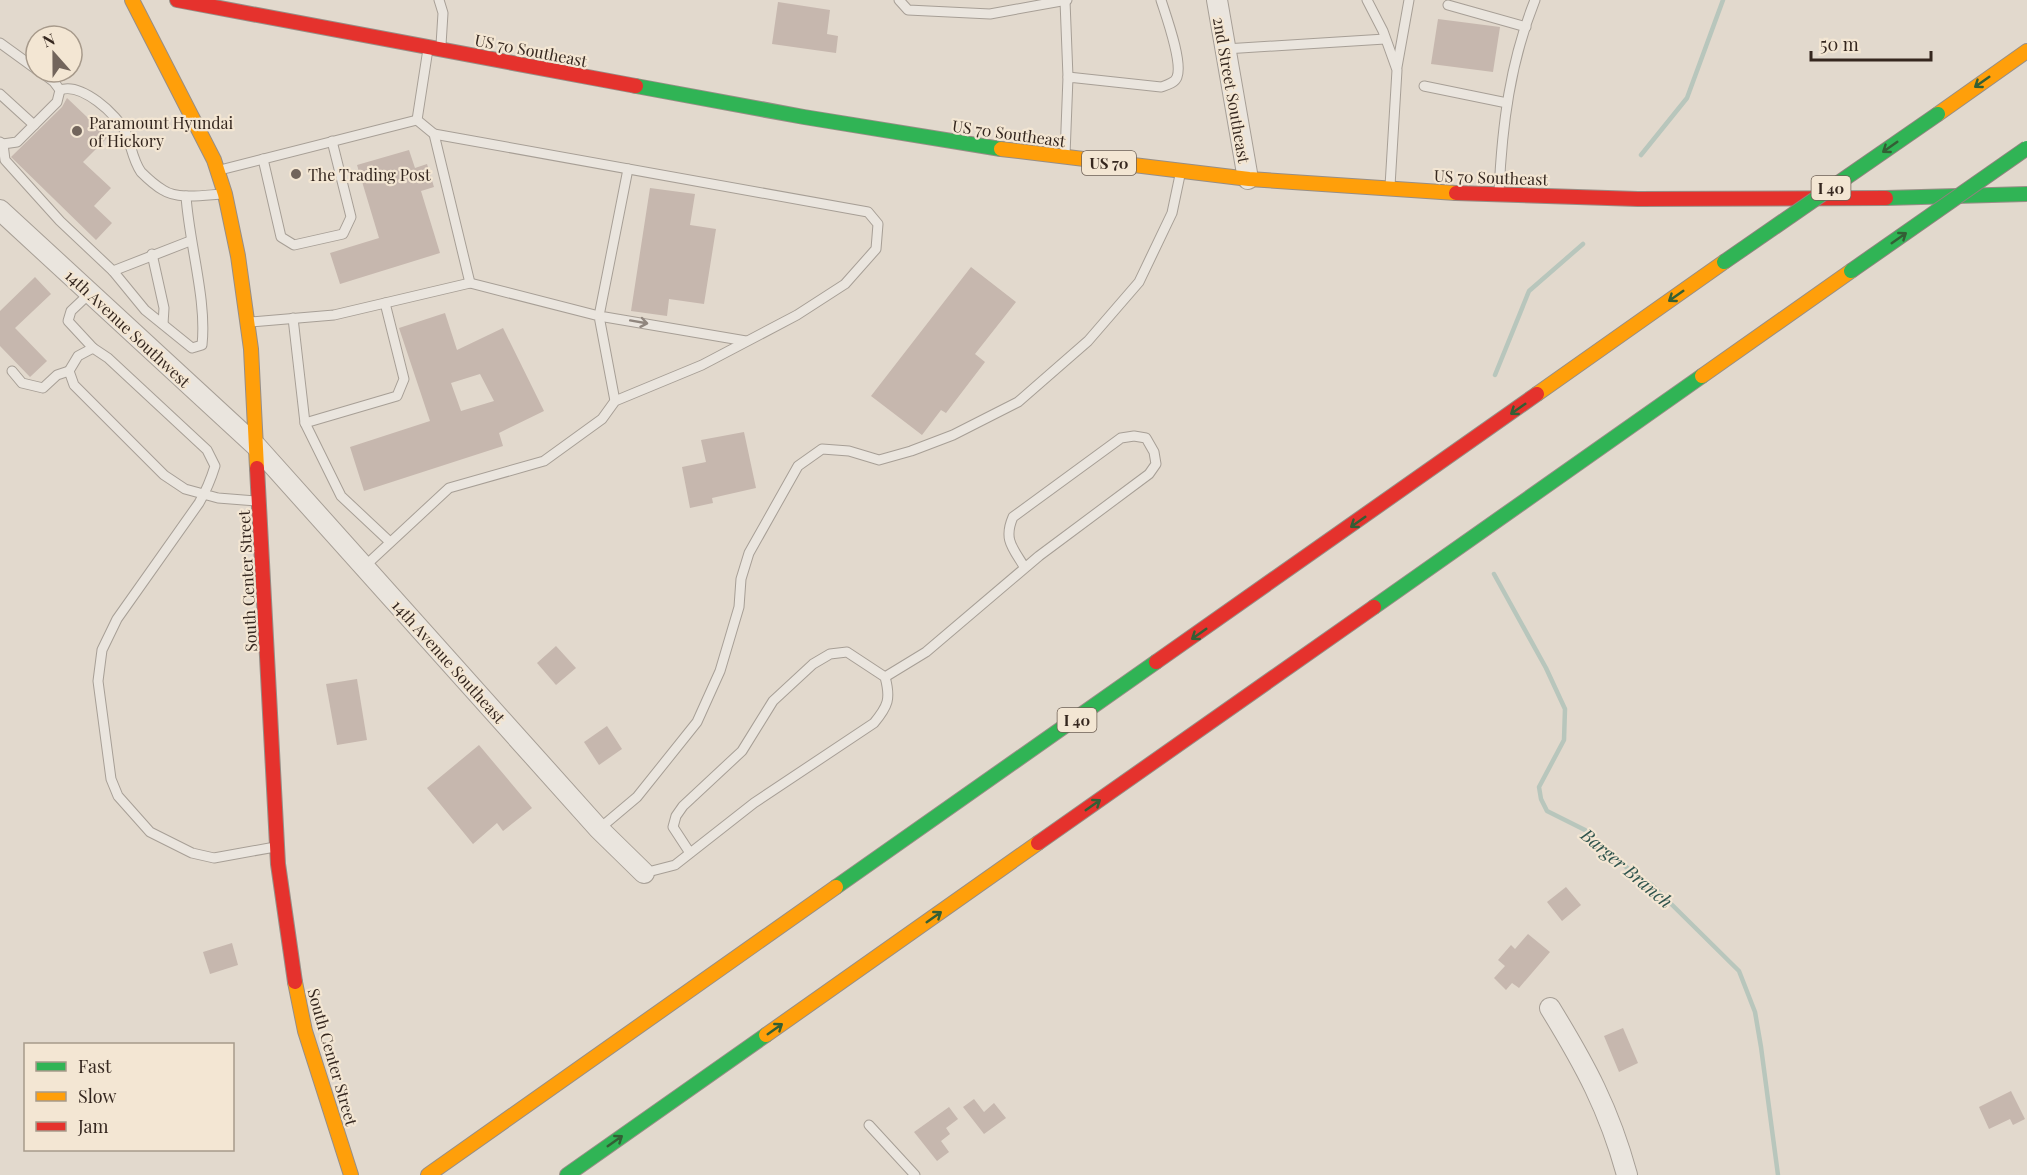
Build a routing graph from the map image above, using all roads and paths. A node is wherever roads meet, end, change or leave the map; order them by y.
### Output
1 (132, 0) edge
2 (177, 0) edge
3 (439, 0) edge
4 (899, 0) edge
5 (1066, 0) edge
6 (1161, 0) edge
7 (1217, 0) edge
8 (1367, 0) edge
9 (1409, 0) edge
10 (1535, 0) edge
11 (1448, 5) dead end
12 (1526, 27) junction
13 (1385, 39) junction
14 (0, 43) edge
15 (435, 48) junction
16 (1226, 49) junction
17 (2027, 51) edge
18 (24, 60) edge
19 (1397, 70) junction
20 (1068, 77) junction
21 (56, 84) edge
22 (1424, 87) dead end
23 (60, 90) junction
24 (0, 94) edge
25 (1507, 103) junction
26 (417, 120) junction
27 (34, 125) junction
28 (434, 134) junction
29 (332, 141) junction
30 (1, 143) edge
31 (2027, 148) edge
32 (1065, 158) junction
33 (262, 159) junction
34 (628, 169) junction
35 (218, 171) junction
36 (1181, 171) junction
37 (1248, 179) junction
38 (1390, 189) junction
39 (225, 194) junction
40 (1499, 194) junction
41 (2027, 194) edge
42 (186, 196) junction
43 (0, 210) edge
44 (190, 241) junction
45 (152, 254) junction
46 (113, 271) junction
47 (470, 283) junction
48 (90, 293) junction
49 (385, 303) junction
50 (599, 316) junction
51 (293, 318) junction
52 (248, 322) junction
53 (163, 324) junction
54 (746, 341) junction
55 (93, 348) junction
56 (12, 371) dead end
57 (69, 371) junction
58 (615, 401) junction
59 (305, 423) junction
60 (256, 446) junction
61 (205, 493) junction
62 (259, 501) junction
63 (390, 542) junction
64 (365, 566) junction
65 (1025, 568) junction
66 (885, 677) junction
67 (599, 830) junction
68 (277, 847) junction
69 (690, 853) junction
70 (644, 873) joint
71 (1550, 1008) dead end
72 (869, 1125) dead end
73 (351, 1175) edge
74 (428, 1175) edge
75 (567, 1175) edge
76 (915, 1175) edge
77 (1627, 1175) edge

1 - 35 main road, South Center Street
2 - 15 main road, US 70 Southeast / US 70
3 - 15 lane
4 - 5 lane
5 - 20 lane
6 - 20 lane
7 - 16 street, 2nd Street Southeast
8 - 13 lane
9 - 19 lane
10 - 12 lane
11 - 12 lane
12 - 25 lane
13 - 16 lane
13 - 19 lane
14 - 18 lane
15 - 26 lane
15 - 32 main road, US 70 Southeast / US 70
16 - 37 street, 2nd Street Southeast
17 -> 74 main road, I 40, bridge
19 - 38 lane
20 - 32 lane
21 - 23 lane
22 - 25 lane
23 - 27 lane
23 - 42 lane
24 - 27 lane
25 - 40 lane
26 - 28 lane
26 - 29 lane
27 - 30 lane
28 - 34 lane
28 - 47 lane
29 - 33 lane
29 - 33 lane
30 - 46 lane
75 -> 31 main road, bridge
32 - 36 main road, US 70 Southeast / US 70
33 - 35 lane
34 - 50 lane
34 - 54 lane
35 - 39 main road, South Center Street
36 - 37 main road, US 70 Southeast / US 70
36 - 67 lane
37 - 38 main road, US 70 Southeast / US 70
38 - 40 main road, US 70 Southeast / US 70
39 - 42 lane
39 - 52 main road, South Center Street
40 - 41 main road, US 70 Southeast / US 70
42 - 44 lane
43 - 48 street, 14th Avenue Southwest
44 - 45 lane
44 - 53 lane
45 - 46 lane
45 - 53 lane
46 - 53 lane
47 - 49 lane
47 - 50 lane
48 - 55 lane
48 - 60 street, 14th Avenue Southwest
49 - 51 lane
49 - 59 lane
50 -> 54 lane
50 - 58 lane
51 - 52 lane
51 - 59 lane
52 - 60 main road, South Center Street
54 - 58 lane
55 - 57 lane
55 - 61 lane
56 - 57 lane
57 - 61 lane
58 - 63 lane
59 - 63 lane
60 - 62 main road, South Center Street
60 - 64 street, 14th Avenue Southeast
61 - 62 lane
61 - 68 lane
62 - 68 main road, South Center Street
63 - 64 lane
64 - 67 street, 14th Avenue Southeast
65 - 65 lane
65 - 66 lane
66 - 69 lane
66 - 69 lane
67 - 70 street, 14th Avenue Southeast
68 - 73 main road, South Center Street
69 - 70 lane
71 - 77 street
72 - 76 lane

